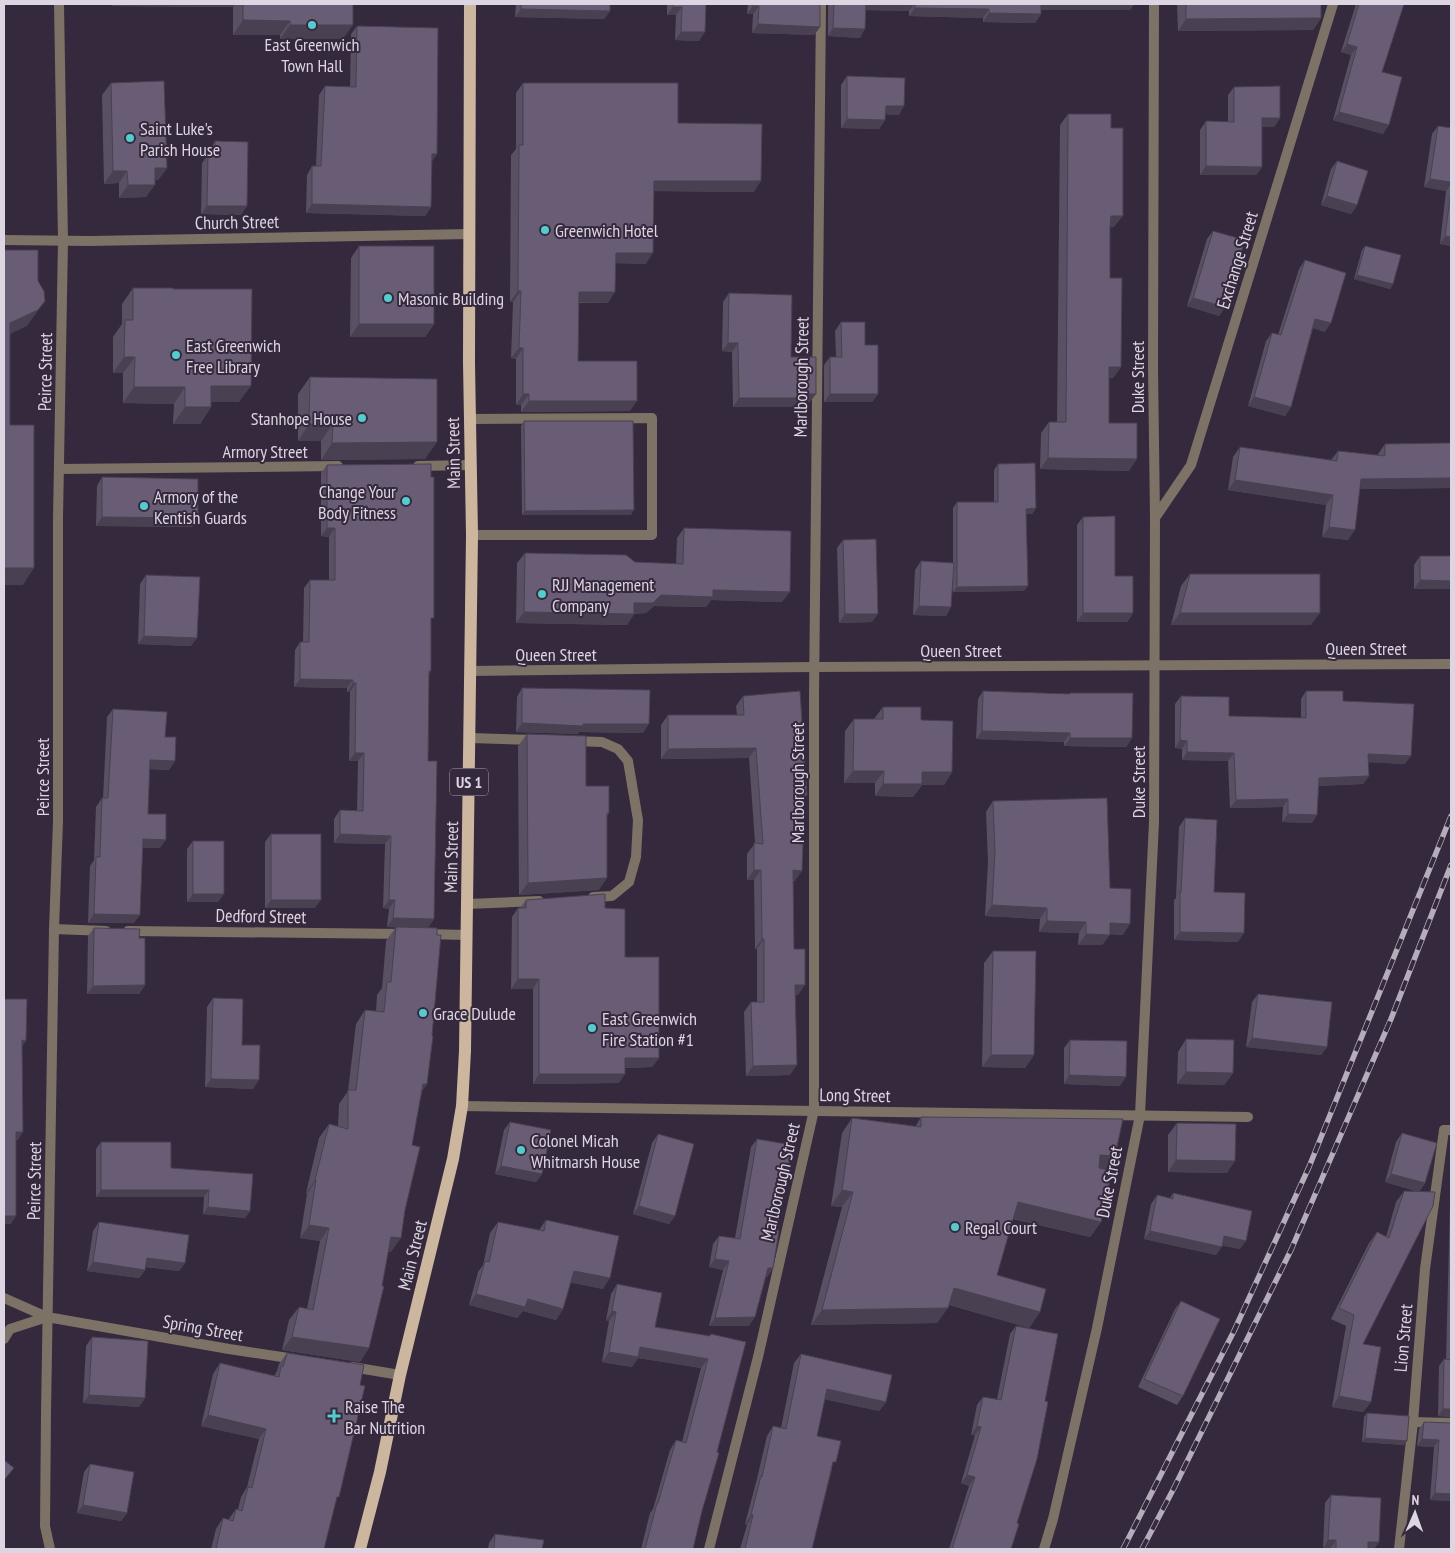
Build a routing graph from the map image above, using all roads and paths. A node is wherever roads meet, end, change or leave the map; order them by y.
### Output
1 (59, 4) edge
2 (470, 4) edge
3 (821, 4) edge
4 (1154, 4) edge
5 (1333, 4) edge
6 (470, 234) junction
7 (4, 240) edge
8 (63, 241) junction
9 (471, 419) junction
10 (471, 465) junction
11 (348, 466) edge
12 (407, 466) edge
13 (59, 469) junction
14 (1155, 518) junction
15 (472, 535) junction
16 (1451, 664) edge
17 (1154, 666) junction
18 (814, 667) junction
19 (470, 671) junction
20 (470, 738) junction
21 (548, 740) edge
22 (567, 741) edge
23 (584, 898) edge
24 (546, 900) edge
25 (468, 904) junction
26 (54, 929) junction
27 (467, 935) junction
28 (462, 1106) junction
29 (814, 1110) junction
30 (1140, 1115) junction
31 (1248, 1117) dead end
32 (1448, 1130) edge
33 (4, 1298) edge
34 (47, 1317) junction
35 (4, 1338) edge
36 (308, 1361) edge
37 (337, 1365) edge
38 (400, 1375) junction
39 (1413, 1422) junction
40 (1451, 1423) edge
41 (50, 1549) edge
42 (360, 1549) edge
43 (709, 1549) edge
44 (1044, 1549) edge
45 (1399, 1549) edge

1 - 8 street, Peirce Street
2 - 6 main road, Main Street / US 1
3 - 18 street, Marlborough Street
4 - 14 street, Duke Street
5 - 14 street, Exchange Street
6 - 8 street, Church Street
6 - 9 main road, Main Street / US 1
7 - 8 street, Church Street
8 - 13 street, Peirce Street
9 - 10 main road, Main Street / US 1
9 - 15 street
10 - 12 street
10 - 15 main road, Main Street / US 1
11 - 13 street, Armory Street
13 - 26 street, Peirce Street
14 - 17 street, Duke Street
15 - 19 main road, Main Street / US 1
16 - 17 street, Queen Street
17 - 18 street, Queen Street
17 - 30 street, Duke Street
18 - 19 street, Queen Street
18 - 29 street, Marlborough Street
19 - 20 main road, Main Street / US 1
20 - 21 street
20 - 25 main road, Main Street / US 1
22 - 23 street
24 - 25 street
25 - 27 main road, Main Street / US 1
26 - 27 street, Dedford Street
26 - 34 street, Peirce Street
27 - 28 main road, Main Street / US 1
28 - 29 street, Long Street
28 - 38 main road, Main Street / US 1
29 - 30 street, Long Street
29 - 43 street, Marlborough Street
30 - 31 street, Long Street
30 - 44 street, Duke Street
32 - 39 street, Lion Street
33 - 34 street, Spring Street
34 - 35 street
34 - 36 street, Spring Street
34 - 41 street, Peirce Street
37 - 38 street
38 - 42 main road, Main Street / US 1
39 - 40 street
39 - 45 street, Lion Street

